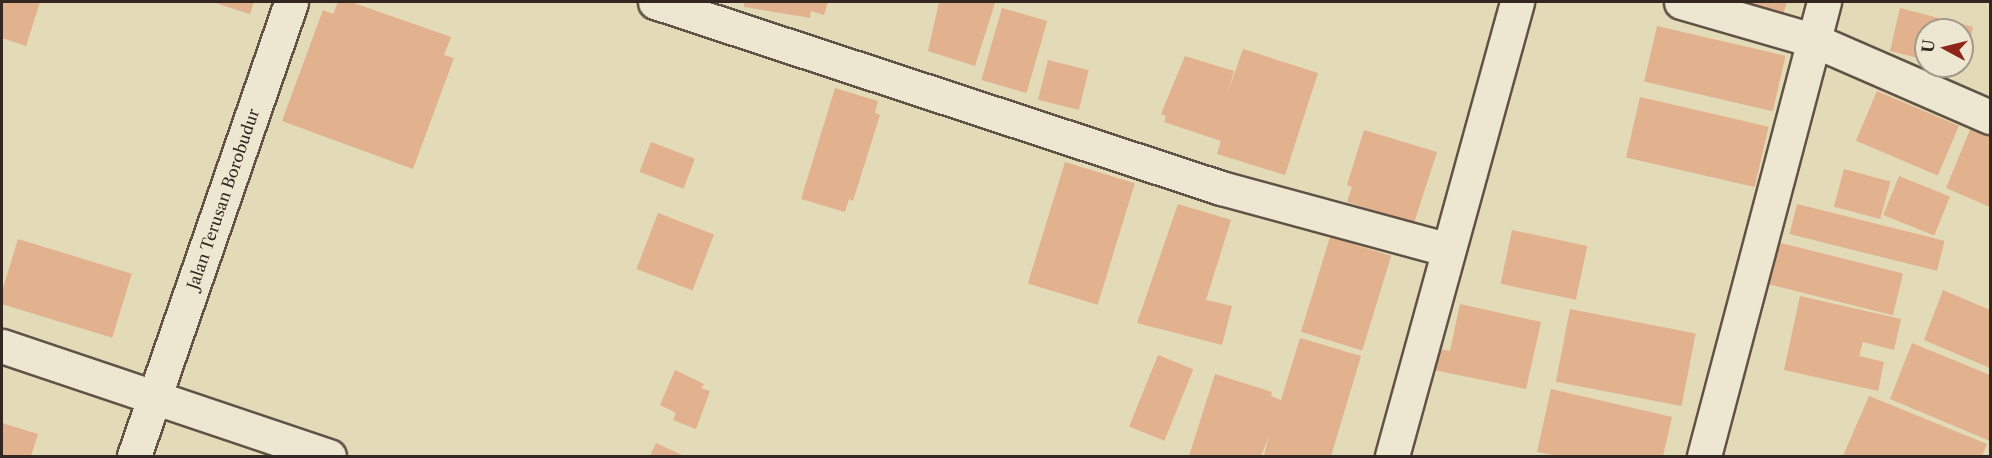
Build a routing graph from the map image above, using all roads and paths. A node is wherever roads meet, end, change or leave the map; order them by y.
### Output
1 (291, 2) edge
2 (655, 2) edge
3 (1517, 2) edge
4 (1681, 2) edge
5 (1824, 2) edge
6 (1813, 40) junction
7 (1990, 117) edge
8 (1446, 249) junction
9 (2, 346) edge
10 (154, 397) junction
11 (134, 456) edge
12 (329, 456) edge
13 (1392, 456) edge
14 (1704, 456) edge

1 - 10 street, Jalan Terusan Borobudur
2 - 8 street
3 - 8 street
4 - 6 street
5 - 6 street
6 - 7 street
6 - 14 street
8 - 13 street
9 - 10 street
10 - 11 street, Jalan Terusan Borobudur
10 - 12 street

